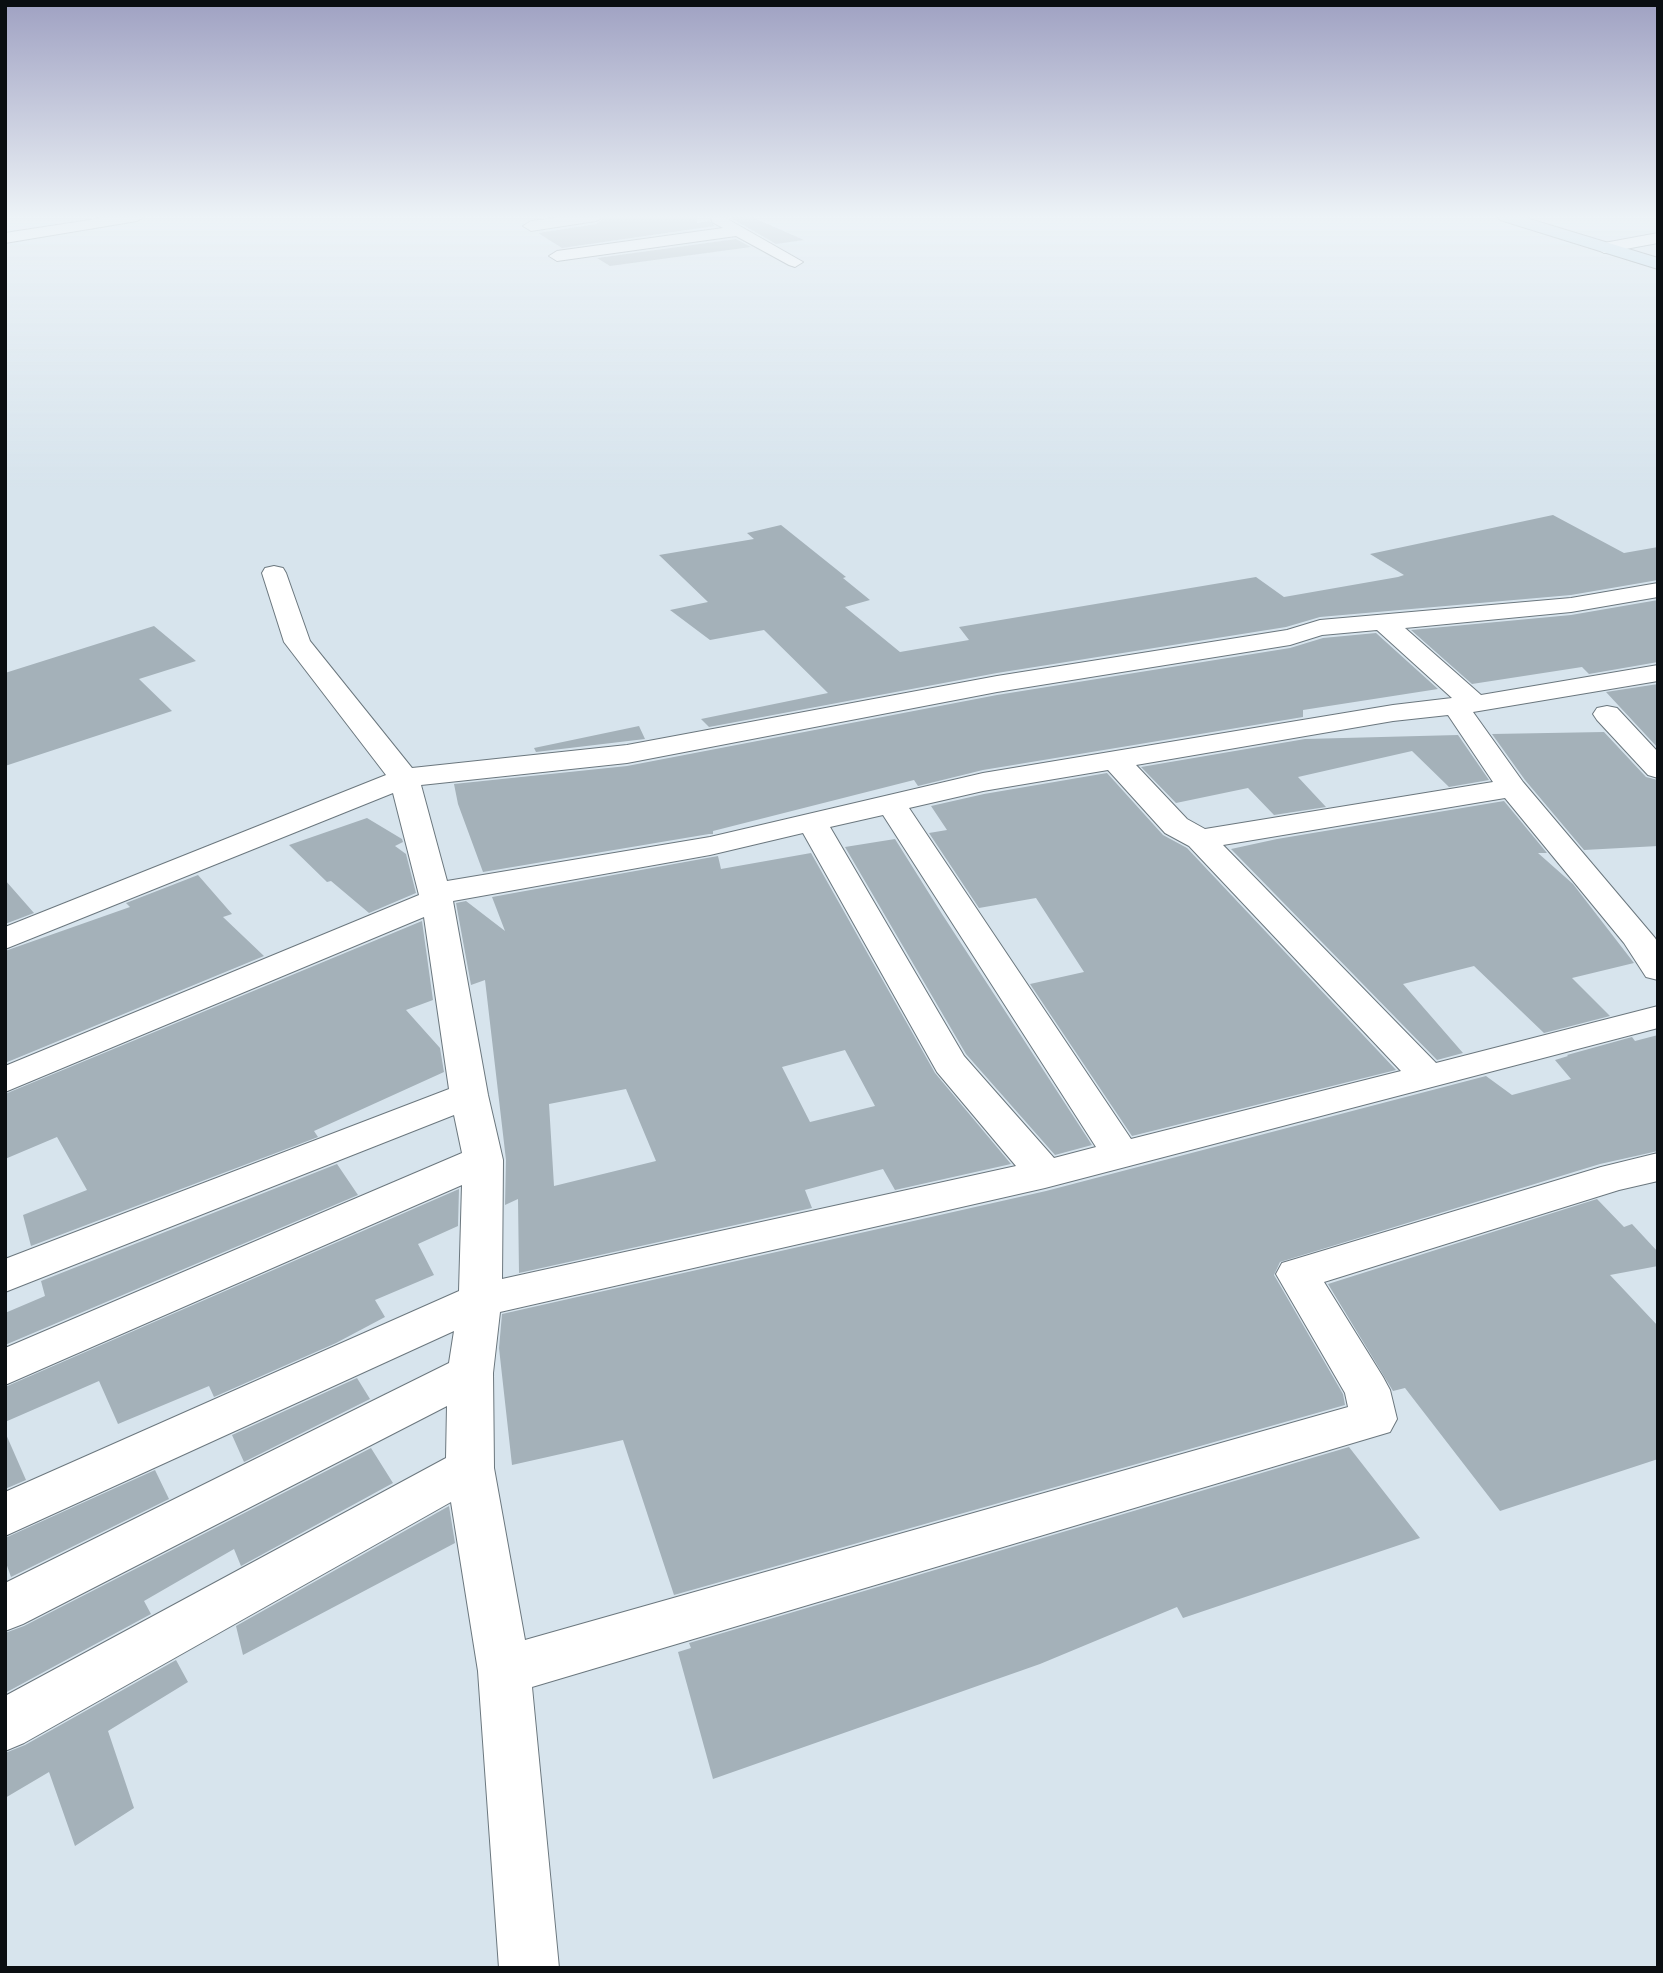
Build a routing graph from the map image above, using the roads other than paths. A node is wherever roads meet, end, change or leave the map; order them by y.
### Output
1 (274, 573) dead end
2 (1658, 590) edge
3 (1384, 623) junction
4 (1658, 673) edge
5 (1465, 705) junction
6 (1607, 714) dead end
7 (1116, 761) junction
8 (1658, 769) edge
9 (404, 778) junction
10 (1512, 788) junction
11 (891, 804) junction
12 (812, 822) junction
13 (1200, 839) junction
14 (436, 900) junction
15 (5, 939) edge
16 (1658, 970) edge
17 (1658, 1017) edge
18 (1428, 1076) junction
19 (5, 1080) edge
20 (469, 1095) junction
21 (1121, 1155) junction
22 (482, 1160) junction
23 (1658, 1167) edge
24 (1045, 1174) junction
25 (5, 1276) edge
26 (480, 1300) junction
27 (5, 1367) edge
28 (470, 1373) junction
29 (470, 1468) junction
30 (5, 1515) edge
31 (5, 1608) edge
32 (504, 1671) junction
33 (5, 1725) edge
34 (529, 1968) edge

1 - 9 street
2 - 3 street
3 - 5 street
3 - 9 street
4 - 5 street
5 - 7 street
5 - 10 street
6 - 8 street
7 - 11 street
7 - 13 street
9 - 14 street
9 - 15 street
10 - 13 street
10 - 16 street
11 - 12 street
11 - 21 street
12 - 14 street
12 - 24 street
13 - 18 street
14 - 19 street
14 - 20 street
17 - 18 street
18 - 21 street
20 - 22 street
20 - 25 street
21 - 24 street
22 - 26 street
22 - 27 street
23 - 32 street
24 - 26 street
26 - 28 street
26 - 30 street
28 - 29 street
28 - 31 street
29 - 32 street
29 - 33 street
32 - 34 street

